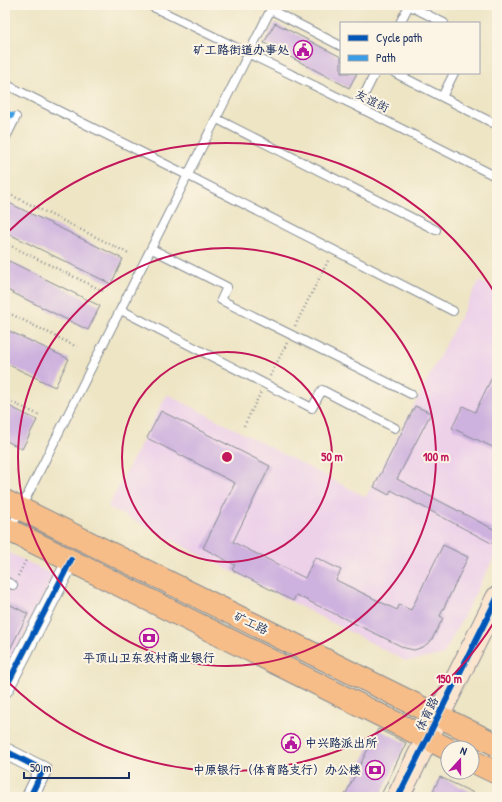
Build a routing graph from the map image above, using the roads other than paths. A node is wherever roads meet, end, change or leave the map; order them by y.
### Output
1 (149, 5) edge
2 (408, 5) edge
3 (272, 8) edge
4 (400, 22) edge
5 (442, 22) edge
6 (340, 45) edge
7 (249, 54) junction
8 (374, 74) edge
9 (397, 74) edge
10 (454, 74) edge
11 (5, 84) edge
12 (442, 97) junction
13 (358, 107) junction
14 (16, 117) dead end
15 (216, 119) junction
16 (497, 125) edge
17 (5, 139) edge
18 (188, 176) junction
19 (497, 177) edge
20 (436, 230) dead end
21 (152, 249) junction
22 (121, 310) junction
23 (453, 311) dead end
24 (411, 394) dead end
25 (395, 428) dead end
26 (13, 505) edge
27 (7, 529) edge
28 (70, 560) junction
29 (5, 581) edge
30 (14, 585) road end
31 (497, 598) edge
32 (5, 689) edge
33 (438, 717) junction
34 (428, 739) junction
35 (440, 745) edge
36 (497, 746) edge
37 (5, 750) edge
38 (480, 765) edge
39 (497, 773) edge
40 (30, 797) edge
41 (398, 797) edge

1 - 7 lane, 友谊街
2 - 4 lane
2 - 5 lane
3 - 6 lane
3 - 7 lane
7 - 13 lane, 友谊街
7 - 15 lane
8 - 13 lane
9 - 12 lane
10 - 12 lane
11 - 18 lane
12 - 16 lane
13 - 19 lane, 友谊街
14 - 17 lane
15 - 18 lane
15 - 20 lane
18 - 21 lane
18 - 23 lane
21 - 22 lane
21 - 24 lane
22 - 25 lane
22 - 26 lane
26 - 27 lane
26 - 33 main road, 矿工路
27 - 28 main road, 矿工路
28 - 32 street
28 - 34 main road, 矿工路
29 - 30 lane
31 - 33 street, 体育路
33 - 34 street, 体育路
33 - 36 main road, 矿工路
34 - 35 main road, 矿工路
34 - 41 street, 体育路
37 - 40 street
38 - 39 main road

